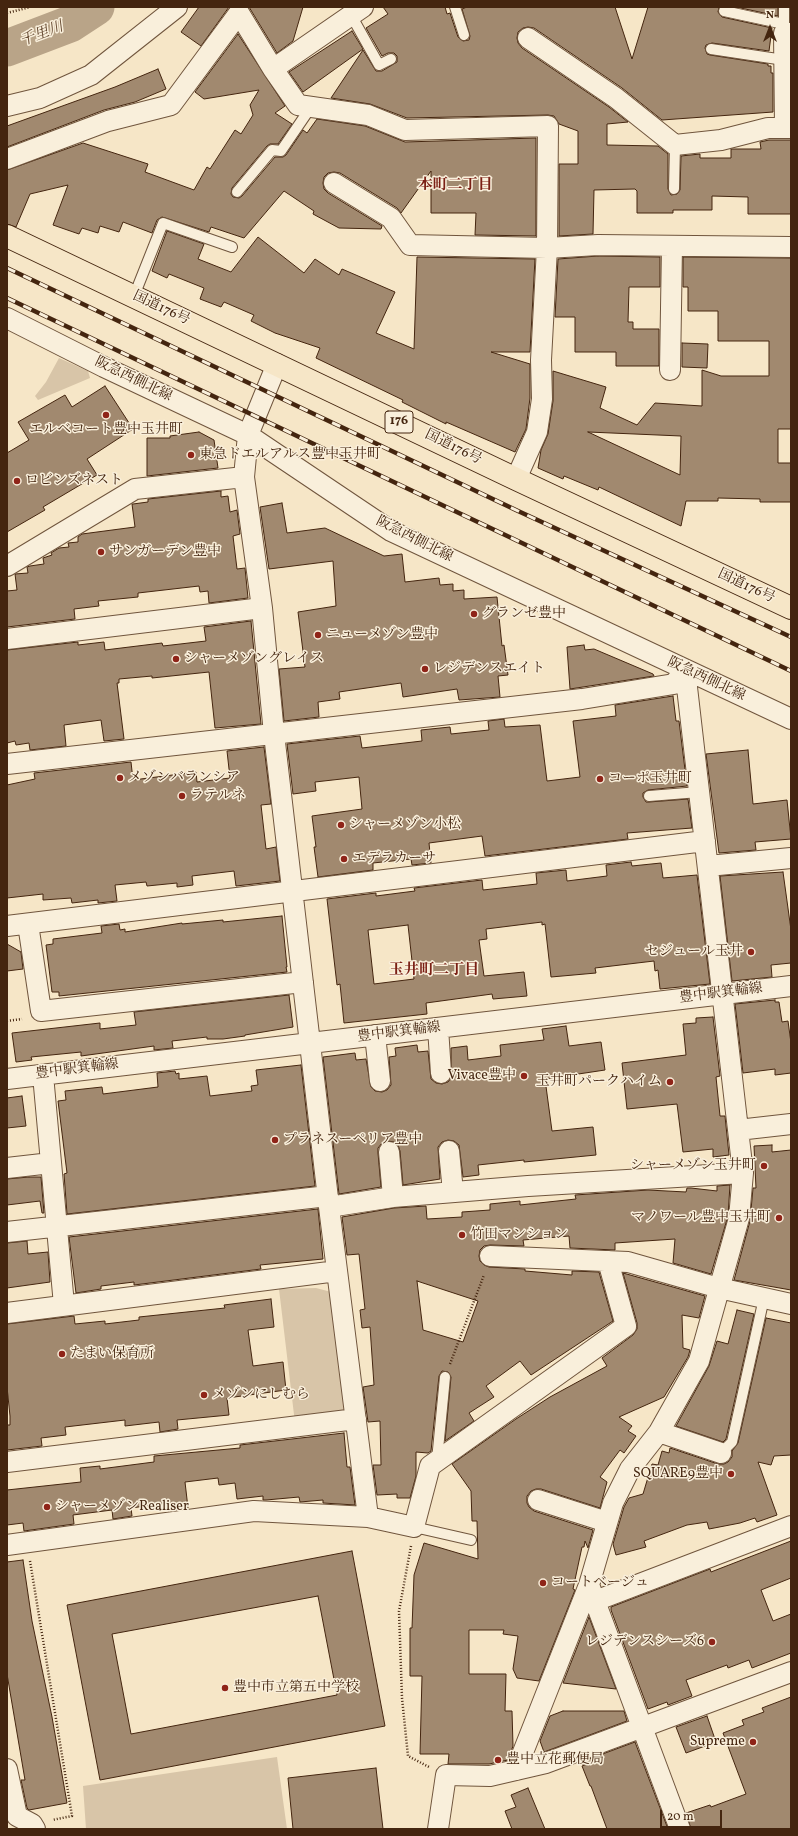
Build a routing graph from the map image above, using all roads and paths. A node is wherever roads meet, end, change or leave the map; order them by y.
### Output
1 (30, 7) edge
2 (177, 7) edge
3 (455, 7) edge
4 (726, 7) edge
5 (784, 7) edge
6 (357, 11) edge
7 (7, 13) edge
8 (786, 30) edge
9 (464, 36) dead end
10 (528, 38) dead end
11 (711, 49) dead end
12 (391, 59) dead end
13 (784, 60) junction
14 (273, 68) junction
15 (7, 106) edge
16 (311, 107) junction
17 (788, 128) edge
18 (675, 145) junction
19 (7, 158) edge
20 (334, 183) dead end
21 (674, 189) dead end
22 (236, 192) dead end
23 (7, 236) edge
24 (672, 246) junction
25 (232, 247) dead end
26 (791, 247) edge
27 (547, 248) junction
28 (134, 296) junction
29 (7, 318) edge
30 (277, 364) junction
31 (670, 370) dead end
32 (248, 435) junction
33 (244, 477) junction
34 (516, 479) junction
35 (7, 566) edge
36 (262, 608) junction
37 (791, 608) edge
38 (7, 639) edge
39 (685, 670) junction
40 (791, 719) edge
41 (274, 734) junction
42 (7, 764) edge
43 (699, 792) junction
44 (649, 796) dead end
45 (705, 841) junction
46 (791, 858) edge
47 (708, 866) junction
48 (293, 892) junction
49 (28, 924) junction
50 (7, 926) edge
51 (303, 982) junction
52 (791, 986) edge
53 (721, 993) junction
54 (438, 1028) junction
55 (375, 1035) junction
56 (311, 1044) junction
57 (441, 1073) dead end
58 (43, 1075) junction
59 (7, 1079) edge
60 (380, 1081) dead end
61 (791, 1124) edge
62 (738, 1130) junction
63 (449, 1151) dead end
64 (389, 1152) dead end
65 (51, 1163) junction
66 (7, 1168) edge
67 (743, 1173) junction
68 (453, 1192) junction
69 (393, 1197) junction
70 (328, 1201) junction
71 (57, 1226) junction
72 (7, 1232) edge
73 (490, 1256) joint
74 (608, 1261) junction
75 (337, 1271) junction
76 (719, 1288) junction
77 (764, 1298) junction
78 (791, 1304) edge
79 (64, 1305) junction
80 (7, 1313) edge
81 (445, 1377) joint
82 (356, 1419) junction
83 (659, 1432) junction
84 (721, 1453) joint
85 (438, 1460) junction
86 (7, 1462) edge
87 (538, 1500) dead end
88 (368, 1517) junction
89 (607, 1522) junction
90 (791, 1526) edge
91 (414, 1527) junction
92 (471, 1540) dead end
93 (27, 1543) junction
94 (7, 1545) edge
95 (592, 1593) junction
96 (791, 1672) edge
97 (642, 1728) junction
98 (7, 1769) edge
99 (516, 1770) junction
100 (446, 1775) junction
101 (34, 1826) edge
102 (438, 1829) edge
103 (680, 1829) edge

1 - 7 path
2 - 15 street
3 - 9 lane
4 - 8 lane
5 - 8 lane
6 - 12 lane
6 - 14 street
8 - 13 street
10 - 18 street
11 - 13 lane
13 - 17 street
14 - 16 street
14 - 19 street
16 - 22 lane
16 - 27 street
17 - 18 street
18 - 21 lane
20 - 27 street
23 - 28 highway, 国道176号 / 176
24 - 26 street
24 - 27 street
24 - 31 street
25 - 28 lane
27 - 34 street
28 - 30 highway, 国道176号 / 176
29 - 32 street, 阪急西側北線
30 - 32 street
30 - 34 highway, 国道176号 / 176
32 - 33 street
32 - 39 street, 阪急西側北線
33 - 35 street
33 - 36 street
34 - 37 highway, 国道176号 / 176
36 - 38 street
36 - 41 street
39 - 40 street, 阪急西側北線
39 - 41 street
39 - 43 street
41 - 42 street
41 - 48 street
43 - 44 lane
43 - 45 street
45 - 47 street
45 - 48 street
46 - 47 street
47 - 53 street
48 - 49 street
48 - 51 street
49 - 50 street
49 - 51 street
51 - 56 street
52 - 53 street, 豊中駅箕輪線
53 - 54 street, 豊中駅箕輪線
53 - 62 street
54 - 55 street, 豊中駅箕輪線
54 - 57 street
55 - 56 street, 豊中駅箕輪線
55 - 60 street
56 - 58 street, 豊中駅箕輪線
56 - 70 street
58 - 59 street, 豊中駅箕輪線
58 - 65 street
61 - 62 street
62 - 67 street
63 - 68 street
64 - 69 street
65 - 66 street
65 - 71 street
67 - 68 street
67 - 76 street
68 - 69 street
69 - 70 street
70 - 71 street
70 - 75 street
71 - 72 street
71 - 79 street
73 - 74 street
73 - 81 path
74 - 76 street
74 - 85 street
75 - 79 street
75 - 82 street
76 - 77 street
76 - 83 street
77 - 78 street
77 - 84 lane
79 - 80 street
81 - 85 lane
82 - 86 street
82 - 88 street
83 - 84 street
83 - 89 street
85 - 91 street
87 - 89 street
88 - 91 street
88 - 93 street
89 - 95 street
90 - 95 street
91 - 92 lane
91 - 100 path
93 - 94 street
93 - 101 path
95 - 97 street
95 - 99 street
96 - 97 street
97 - 99 street
97 - 103 street
98 - 101 street
99 - 100 street
100 - 102 street

